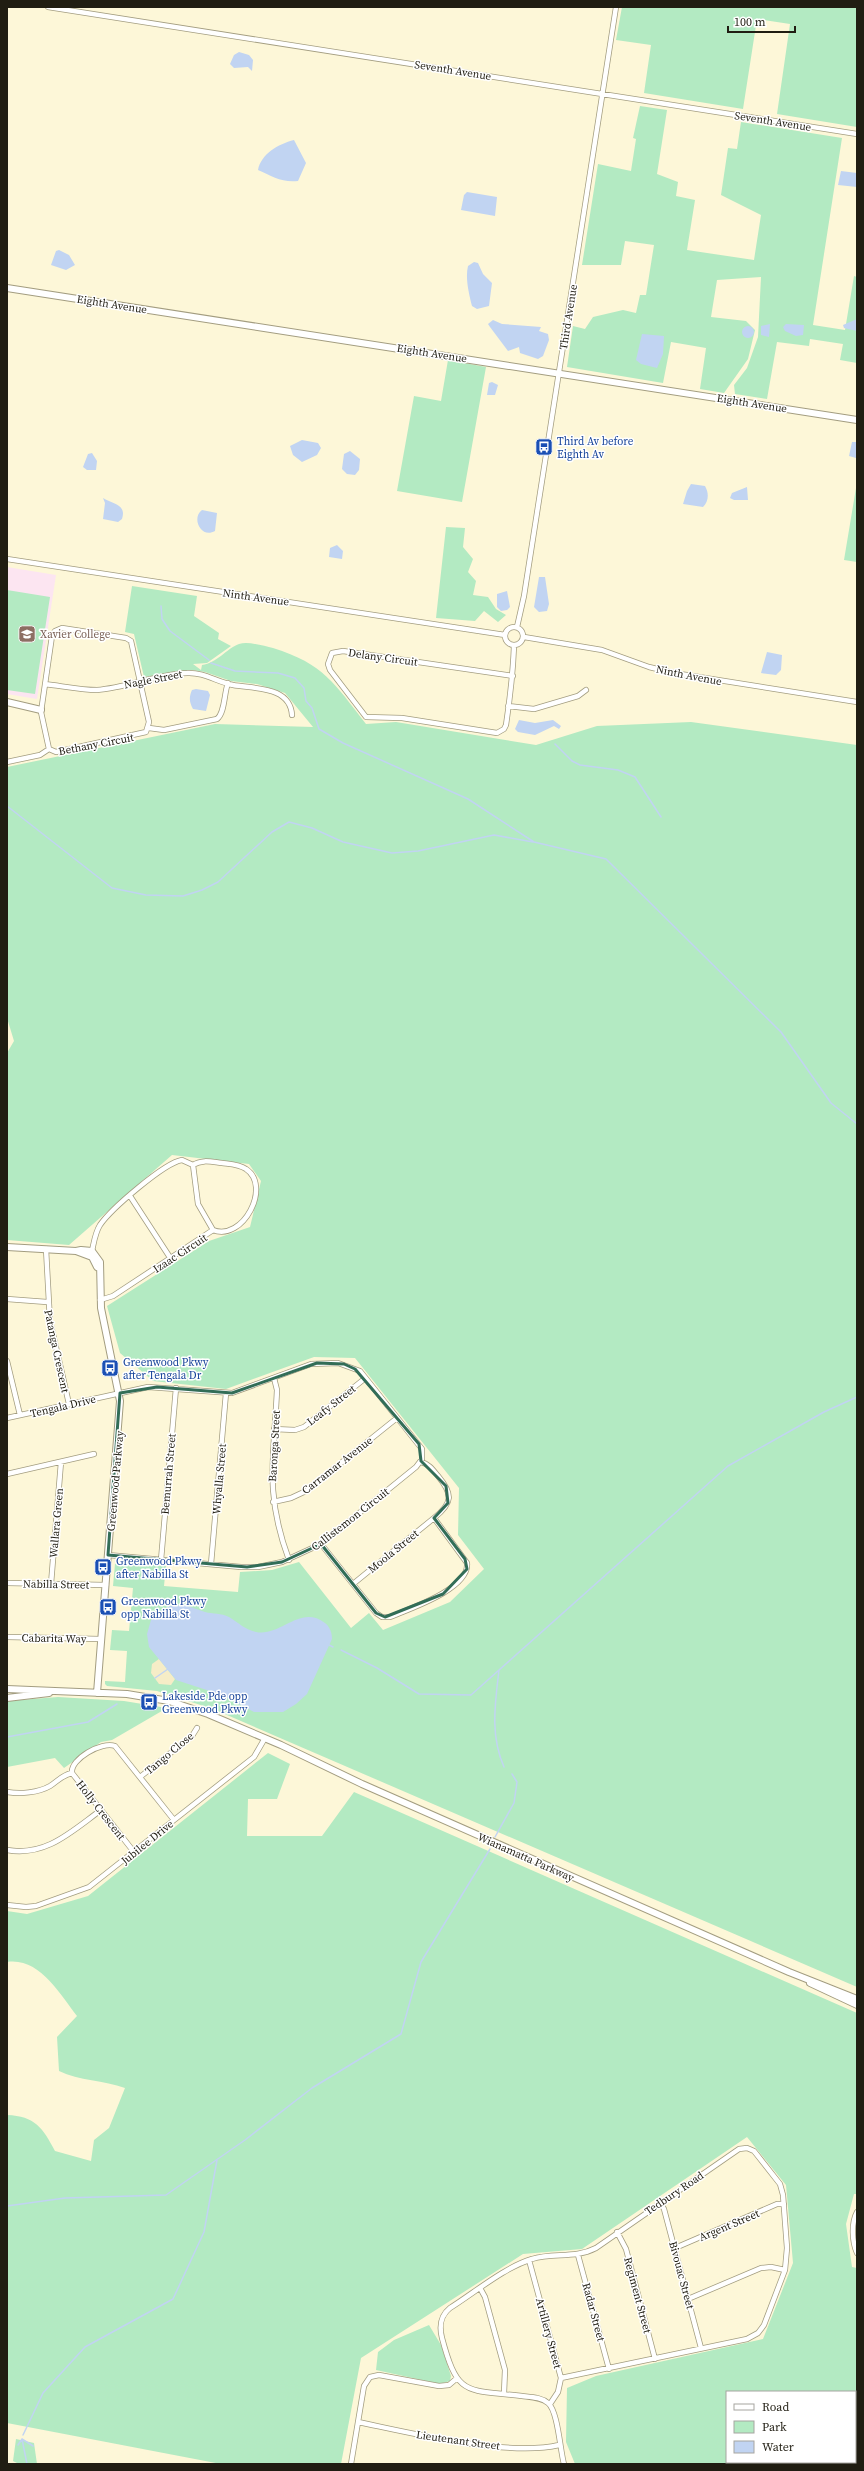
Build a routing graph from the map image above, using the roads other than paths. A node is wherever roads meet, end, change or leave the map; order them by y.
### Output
1 (48, 7) edge
2 (616, 7) edge
3 (603, 94) junction
4 (857, 134) edge
5 (7, 288) edge
6 (559, 373) junction
7 (857, 420) edge
8 (7, 559) edge
9 (517, 627) junction
10 (505, 635) junction
11 (524, 637) junction
12 (514, 646) junction
13 (513, 676) junction
14 (140, 682) junction
15 (228, 683) junction
16 (45, 684) junction
17 (586, 690) dead end
18 (7, 702) edge
19 (857, 702) edge
20 (508, 706) junction
21 (41, 710) junction
22 (292, 715) dead end
23 (149, 728) junction
24 (49, 749) junction
25 (7, 762) edge
26 (193, 1165) junction
27 (130, 1196) junction
28 (213, 1230) junction
29 (7, 1247) edge
30 (46, 1249) junction
31 (76, 1251) junction
32 (92, 1252) junction
33 (171, 1259) junction
34 (99, 1270) junction
35 (7, 1299) edge
36 (100, 1300) junction
37 (47, 1302) junction
38 (7, 1361) edge
39 (355, 1369) junction
40 (274, 1378) junction
41 (363, 1380) junction
42 (176, 1388) junction
43 (372, 1388) junction
44 (120, 1393) junction
45 (226, 1393) junction
46 (69, 1404) junction
47 (20, 1415) junction
48 (7, 1418) edge
49 (397, 1418) junction
50 (274, 1429) junction
51 (94, 1454) dead end
52 (61, 1462) junction
53 (421, 1462) junction
54 (7, 1474) edge
55 (273, 1502) junction
56 (434, 1518) junction
57 (321, 1544) junction
58 (108, 1555) junction
59 (161, 1560) junction
60 (289, 1560) junction
61 (211, 1564) junction
62 (7, 1583) edge
63 (51, 1584) junction
64 (353, 1584) junction
65 (106, 1585) junction
66 (7, 1636) edge
67 (101, 1639) junction
68 (7, 1689) edge
69 (52, 1692) junction
70 (97, 1693) junction
71 (7, 1698) edge
72 (197, 1728) dead end
73 (266, 1738) junction
74 (72, 1773) junction
75 (140, 1777) junction
76 (7, 1792) edge
77 (101, 1810) junction
78 (174, 1820) junction
79 (7, 1850) edge
80 (134, 1852) junction
81 (7, 1905) edge
82 (789, 1972) junction
83 (857, 1999) edge
84 (857, 2005) edge
85 (660, 2202) junction
86 (784, 2204) junction
87 (857, 2212) edge
88 (617, 2232) junction
89 (675, 2248) junction
90 (857, 2253) edge
91 (578, 2255) junction
92 (529, 2260) junction
93 (785, 2270) junction
94 (480, 2288) junction
95 (688, 2299) junction
96 (701, 2348) junction
97 (655, 2359) junction
98 (609, 2369) junction
99 (561, 2378) junction
100 (456, 2379) junction
101 (504, 2394) junction
102 (550, 2404) junction
103 (358, 2422) junction
104 (559, 2445) junction
105 (351, 2464) edge
106 (564, 2464) edge

1 - 3 street, Seventh Avenue
2 - 3 street, Third Avenue
3 - 4 street, Seventh Avenue
3 - 6 street, Third Avenue
5 - 6 street, Eighth Avenue
6 - 7 street, Eighth Avenue
6 - 9 street, Third Avenue
8 - 10 street, Ninth Avenue
9 - 10 street
9 - 11 street
10 - 12 street
11 - 12 street
11 - 19 street, Ninth Avenue
12 - 13 street, Delany Circuit
13 - 20 street, Delany Circuit
13 - 20 street, Delany Circuit
14 - 15 street, Nagle Street
14 - 16 street, Nagle Street
14 - 16 street, Bethany Circuit
14 - 23 street, Bethany Circuit
15 - 22 street, Nagle Street
15 - 23 street
16 - 21 street, Bethany Circuit
17 - 20 street
18 - 21 street
21 - 24 street, Bethany Circuit
23 - 24 street, Bethany Circuit
24 - 25 street
26 - 27 street, Izaac Circuit
26 - 28 street
26 - 28 street, Izaac Circuit
27 - 32 street, Izaac Circuit
27 - 33 street
28 - 33 street, Izaac Circuit
29 - 30 street
30 - 31 street
30 - 37 street, Patanga Crescent
31 - 32 street
31 - 34 street
32 - 34 street, Greenwood Parkway
33 - 36 street, Izaac Circuit
34 - 36 street, Greenwood Parkway
35 - 37 street
36 - 44 street, Greenwood Parkway
37 - 46 street, Patanga Crescent
38 - 47 street
39 - 40 street
39 - 41 street
39 - 43 street
40 - 45 street
40 - 50 street, Baronga Street
41 - 43 street
41 - 50 street, Leafy Street
42 - 44 street
42 - 45 street
42 - 59 street, Bemurrah Street
43 - 49 street
44 - 46 street, Tengala Drive
44 - 58 street, Greenwood Parkway
45 - 61 street, Whyalla Street
46 - 47 street, Tengala Drive
47 - 48 street, Tengala Drive
49 - 53 street
49 - 55 street, Carramar Avenue
50 - 55 street, Baronga Street
51 - 52 street
52 - 54 street
52 - 63 street, Wallara Green
53 - 56 street, Moola Street
53 - 57 street, Callistemon Circuit
55 - 60 street, Baronga Street
56 - 64 street, Moola Street
56 - 64 street
57 - 60 street, Callistemon Circuit
57 - 64 street
58 - 59 street, Callistemon Circuit
58 - 65 street, Greenwood Parkway
59 - 61 street, Callistemon Circuit
60 - 61 street, Callistemon Circuit
62 - 63 street, Nabilla Street
63 - 65 street, Nabilla Street
65 - 67 street, Greenwood Parkway
66 - 67 street, Cabarita Way
67 - 70 street, Greenwood Parkway
68 - 69 street
69 - 70 street, Wianamatta Parkway
69 - 71 street
70 - 73 street, Wianamatta Parkway
72 - 75 street, Tango Close
73 - 78 street, Jubilee Drive
73 - 82 street, Wianamatta Parkway
74 - 75 street, Holly Crescent
74 - 76 street
74 - 77 street, Holly Crescent
75 - 78 street, Holly Crescent
77 - 79 street
77 - 80 street, Holly Crescent
78 - 80 street, Jubilee Drive
80 - 81 street, Jubilee Drive
82 - 83 street, Wianamatta Parkway
82 - 84 street, Wianamatta Parkway
85 - 86 street, Tedbury Road
85 - 88 street, Tedbury Road
85 - 89 street, Bivouac Street
86 - 89 street, Argent Street
86 - 93 street, Tedbury Road
87 - 90 street
88 - 91 street, Tedbury Road
88 - 97 street, Regiment Street
89 - 95 street, Bivouac Street
91 - 92 street, Tedbury Road
91 - 98 street, Radar Street
92 - 94 street, Tedbury Road
92 - 99 street, Artillery Street
93 - 95 street
93 - 96 street, Tedbury Road
94 - 100 street, Tedbury Road
94 - 101 street
95 - 96 street, Bivouac Street
96 - 97 street, Tedbury Road
97 - 98 street, Tedbury Road
98 - 99 street, Tedbury Road
99 - 102 street, Artillery Street
100 - 101 street
100 - 103 street
101 - 102 street
102 - 104 street
103 - 104 street, Lieutenant Street
103 - 105 street
104 - 106 street

